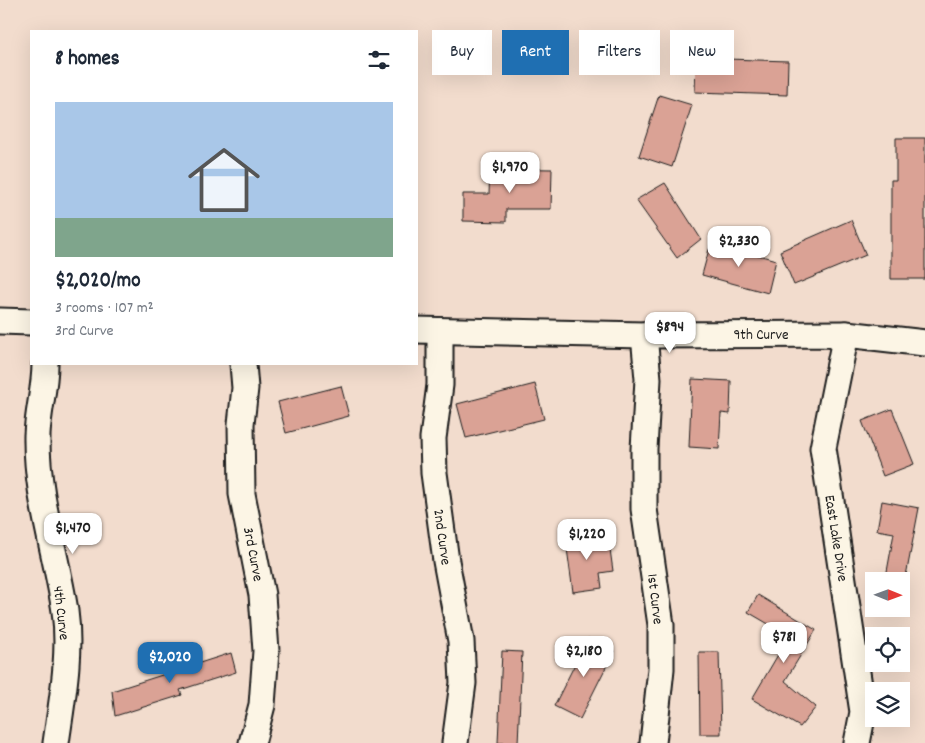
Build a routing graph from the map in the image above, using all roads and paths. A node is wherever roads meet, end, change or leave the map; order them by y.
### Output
1 (0, 321) edge
2 (30, 322) edge
3 (428, 330) edge
4 (644, 334) junction
5 (846, 334) junction
6 (925, 343) edge
7 (45, 365) edge
8 (243, 365) edge
9 (56, 743) edge
10 (252, 743) edge
11 (454, 743) edge
12 (653, 743) edge
13 (857, 743) edge

1 - 2 street
3 - 4 street, 9th Curve
3 - 11 street, 2nd Curve
4 - 5 street, 9th Curve
4 - 12 street, 1st Curve
5 - 6 street, 9th Curve
5 - 13 street, East Lake Drive
7 - 9 street, 4th Curve
8 - 10 street, 3rd Curve

